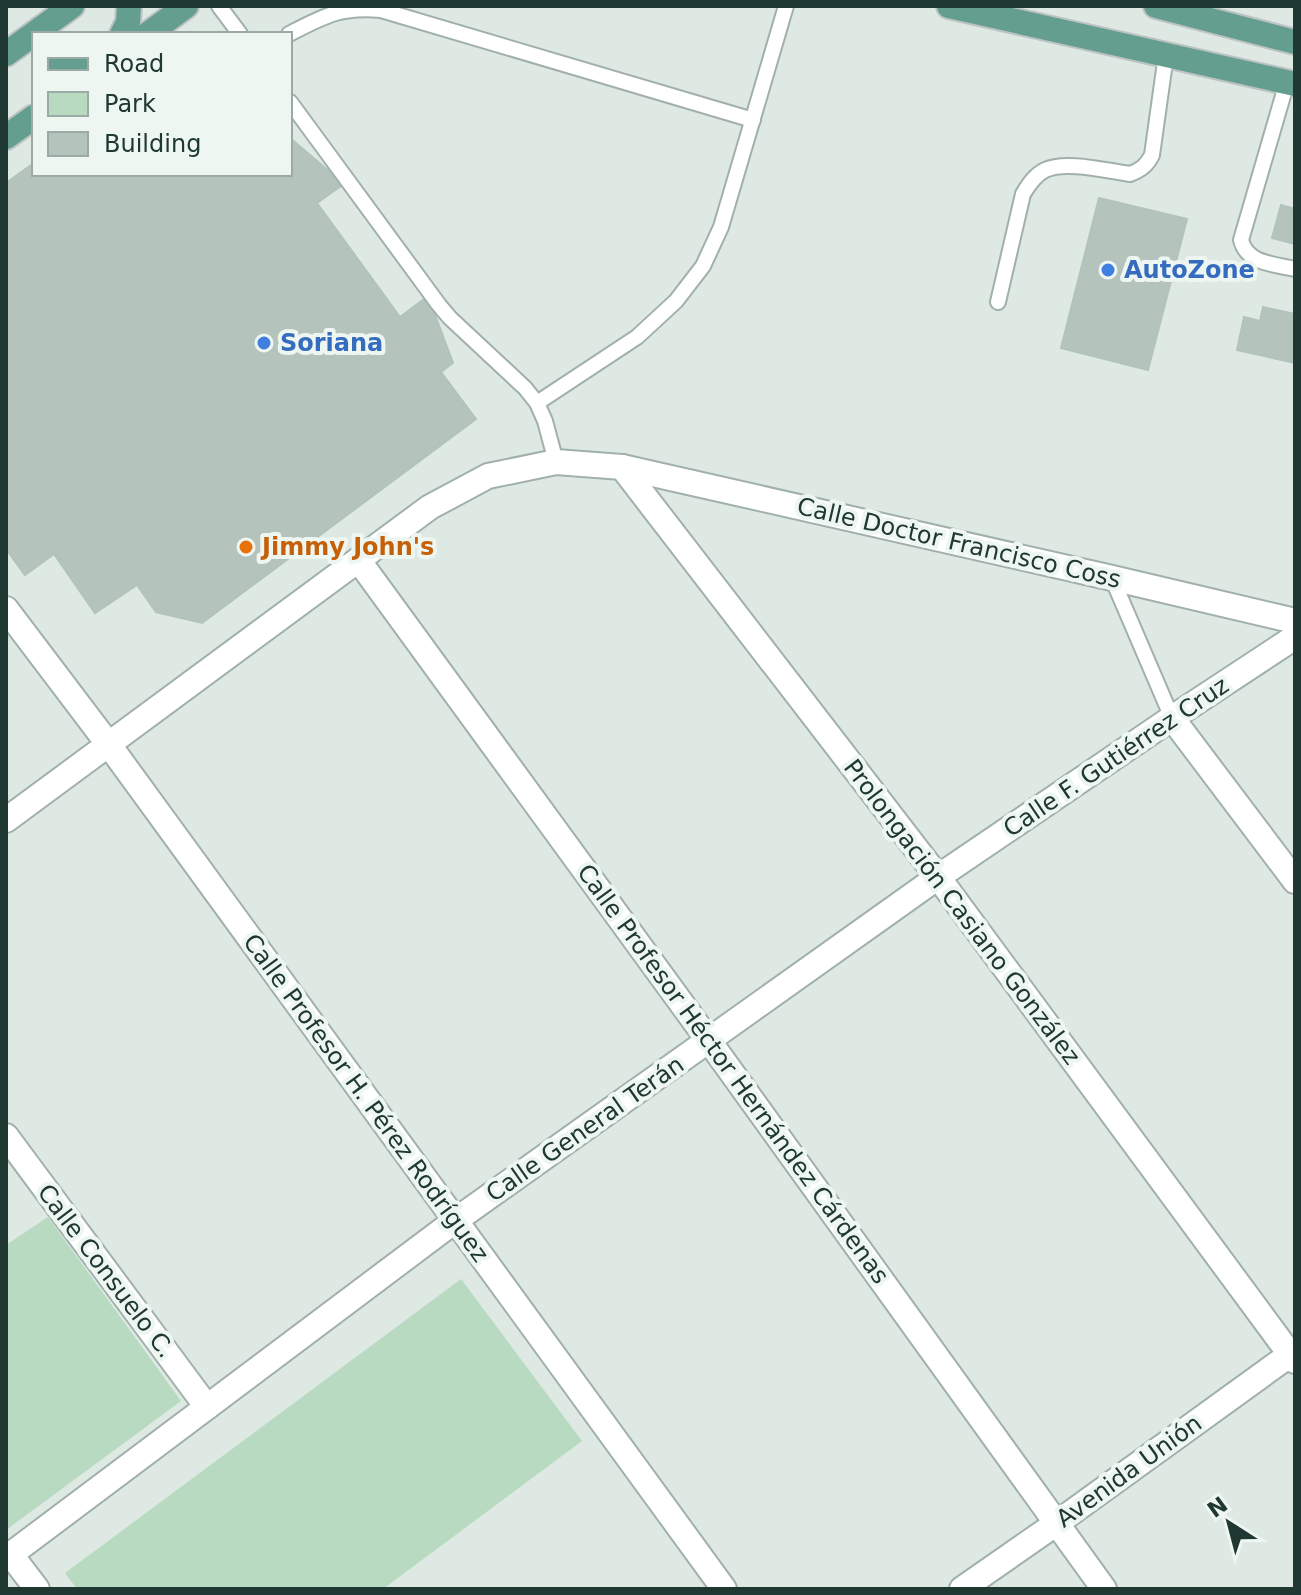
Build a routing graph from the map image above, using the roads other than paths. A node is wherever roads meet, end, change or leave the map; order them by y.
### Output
1 (72, 6) edge
2 (129, 6) edge
3 (186, 6) edge
4 (219, 6) edge
5 (786, 6) edge
6 (949, 6) edge
7 (1156, 6) edge
8 (36, 32) edge
9 (123, 32) edge
10 (151, 32) edge
11 (238, 32) edge
12 (292, 33) edge
13 (32, 35) edge
14 (1295, 42) edge
15 (6, 54) edge
16 (1166, 55) junction
17 (1291, 83) edge
18 (292, 105) edge
19 (32, 118) edge
20 (753, 120) junction
21 (6, 137) edge
22 (1295, 269) edge
23 (998, 302) dead end
24 (537, 403) junction
25 (556, 462) junction
26 (622, 467) junction
27 (359, 561) junction
28 (1112, 578) junction
29 (6, 609) edge
30 (1295, 621) edge
31 (1295, 637) edge
32 (1172, 718) junction
33 (109, 745) junction
34 (6, 820) edge
35 (938, 877) junction
36 (1295, 881) edge
37 (709, 1041) junction
38 (6, 1136) edge
39 (456, 1220) junction
40 (1293, 1356) edge
41 (207, 1407) junction
42 (1057, 1523) junction
43 (9, 1556) edge
44 (37, 1589) edge
45 (724, 1589) edge
46 (962, 1589) edge
47 (1104, 1589) edge

1 - 8 main road
2 - 9 main road
3 - 10 main road
4 - 11 lane
5 - 20 lane
6 - 16 main road
7 - 14 main road
12 - 20 lane
13 - 15 main road
16 - 17 main road
16 - 23 lane
17 - 22 lane
18 - 24 lane
19 - 21 main road
20 - 24 lane
24 - 25 lane
25 - 26 street, Calle Doctor Francisco Coss
25 - 27 street, Calle Doctor Francisco Coss
26 - 28 street, Calle Doctor Francisco Coss
26 - 35 street, Prolongación Casiano González
27 - 33 street, Calle Doctor Francisco Coss
27 - 37 street, Calle Profesor Héctor Hernández Cárdenas
28 - 30 street, Calle Doctor Francisco Coss
28 - 32 lane
29 - 33 street, Calle Profesor H. Pérez Rodríguez
31 - 32 street, Calle F. Gutiérrez Cruz
32 - 35 street, Calle F. Gutiérrez Cruz
32 - 36 street
33 - 34 street, Calle Doctor Francisco Coss
33 - 39 street, Calle Profesor H. Pérez Rodríguez
35 - 37 street, Calle General Terán
35 - 40 street, Prolongación Casiano González
37 - 39 street, Calle General Terán
37 - 42 street, Calle Profesor Héctor Hernández Cárdenas
38 - 41 street, Calle Consuelo C.
39 - 41 street, Calle General Terán
39 - 45 street, Calle Profesor H. Pérez Rodríguez
40 - 42 street, Avenida Unión
41 - 43 street, Calle General Terán
42 - 46 street, Avenida Unión
42 - 47 street, Calle Profesor Héctor Hernández Cárdenas
43 - 44 street

